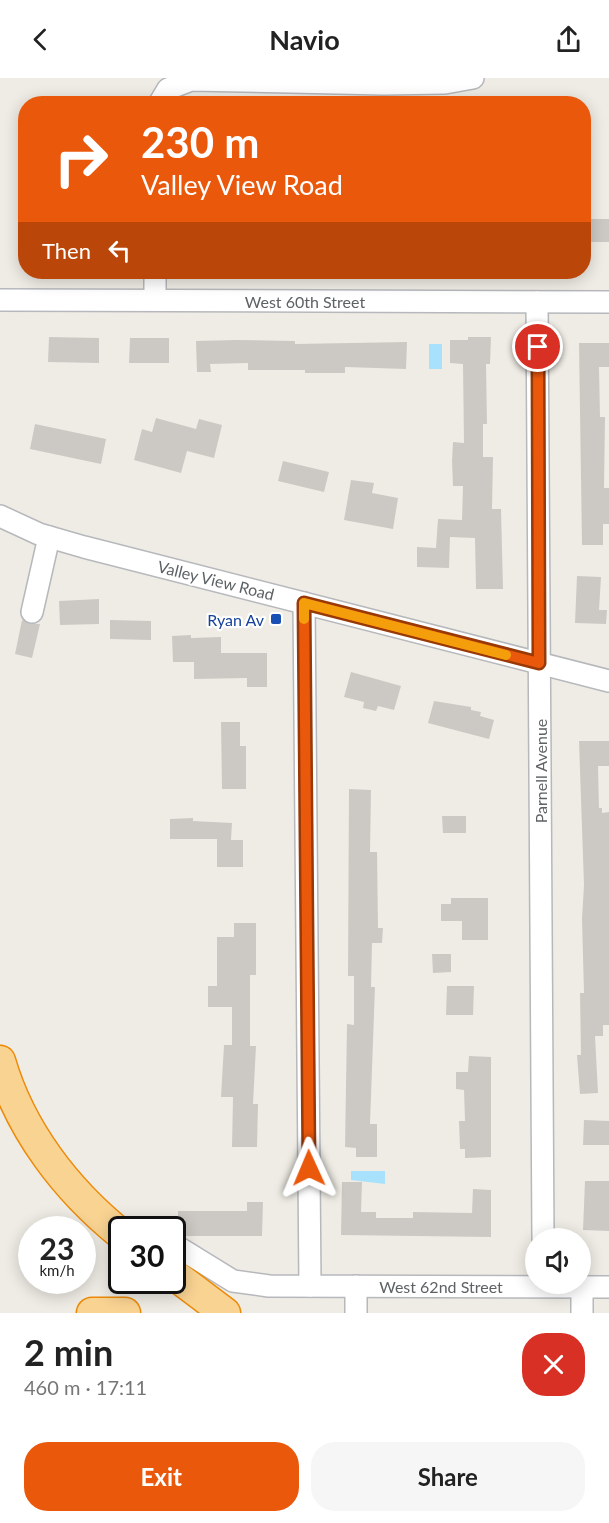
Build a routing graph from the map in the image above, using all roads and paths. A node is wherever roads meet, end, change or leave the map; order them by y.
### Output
1 (473, 78) edge
2 (384, 81) edge
3 (164, 96) edge
4 (155, 279) edge
5 (0, 300) edge
6 (155, 300) junction
7 (537, 302) junction
8 (609, 302) edge
9 (0, 516) edge
10 (49, 537) junction
11 (304, 603) junction
12 (32, 612) dead end
13 (539, 663) junction
14 (609, 681) edge
15 (0, 1061) edge
16 (108, 1221) edge
17 (543, 1228) edge
18 (186, 1264) edge
19 (186, 1271) edge
20 (525, 1285) edge
21 (310, 1286) junction
22 (356, 1286) junction
23 (591, 1287) edge
24 (609, 1287) edge
25 (582, 1294) edge
26 (92, 1313) edge
27 (125, 1313) edge
28 (225, 1313) edge
29 (356, 1313) edge
30 (582, 1313) edge

1 - 2 street
2 - 3 street
4 - 6 street
5 - 6 street, West 60th Street
6 - 7 street, West 60th Street
7 - 8 street, West 60th Street
7 - 13 street, Parnell Avenue
9 - 10 street, Valley View Road
10 - 11 street, Valley View Road
10 - 12 street
11 - 13 street, Valley View Road
11 - 21 street
13 - 14 street, Valley View Road
13 - 17 street, Parnell Avenue
15 - 16 highway
18 - 21 street, West 62nd Street
19 - 28 highway
20 - 22 street, West 62nd Street
21 - 22 street, West 62nd Street
22 - 29 street
23 - 24 street, West 62nd Street
25 - 30 street
26 - 27 highway

